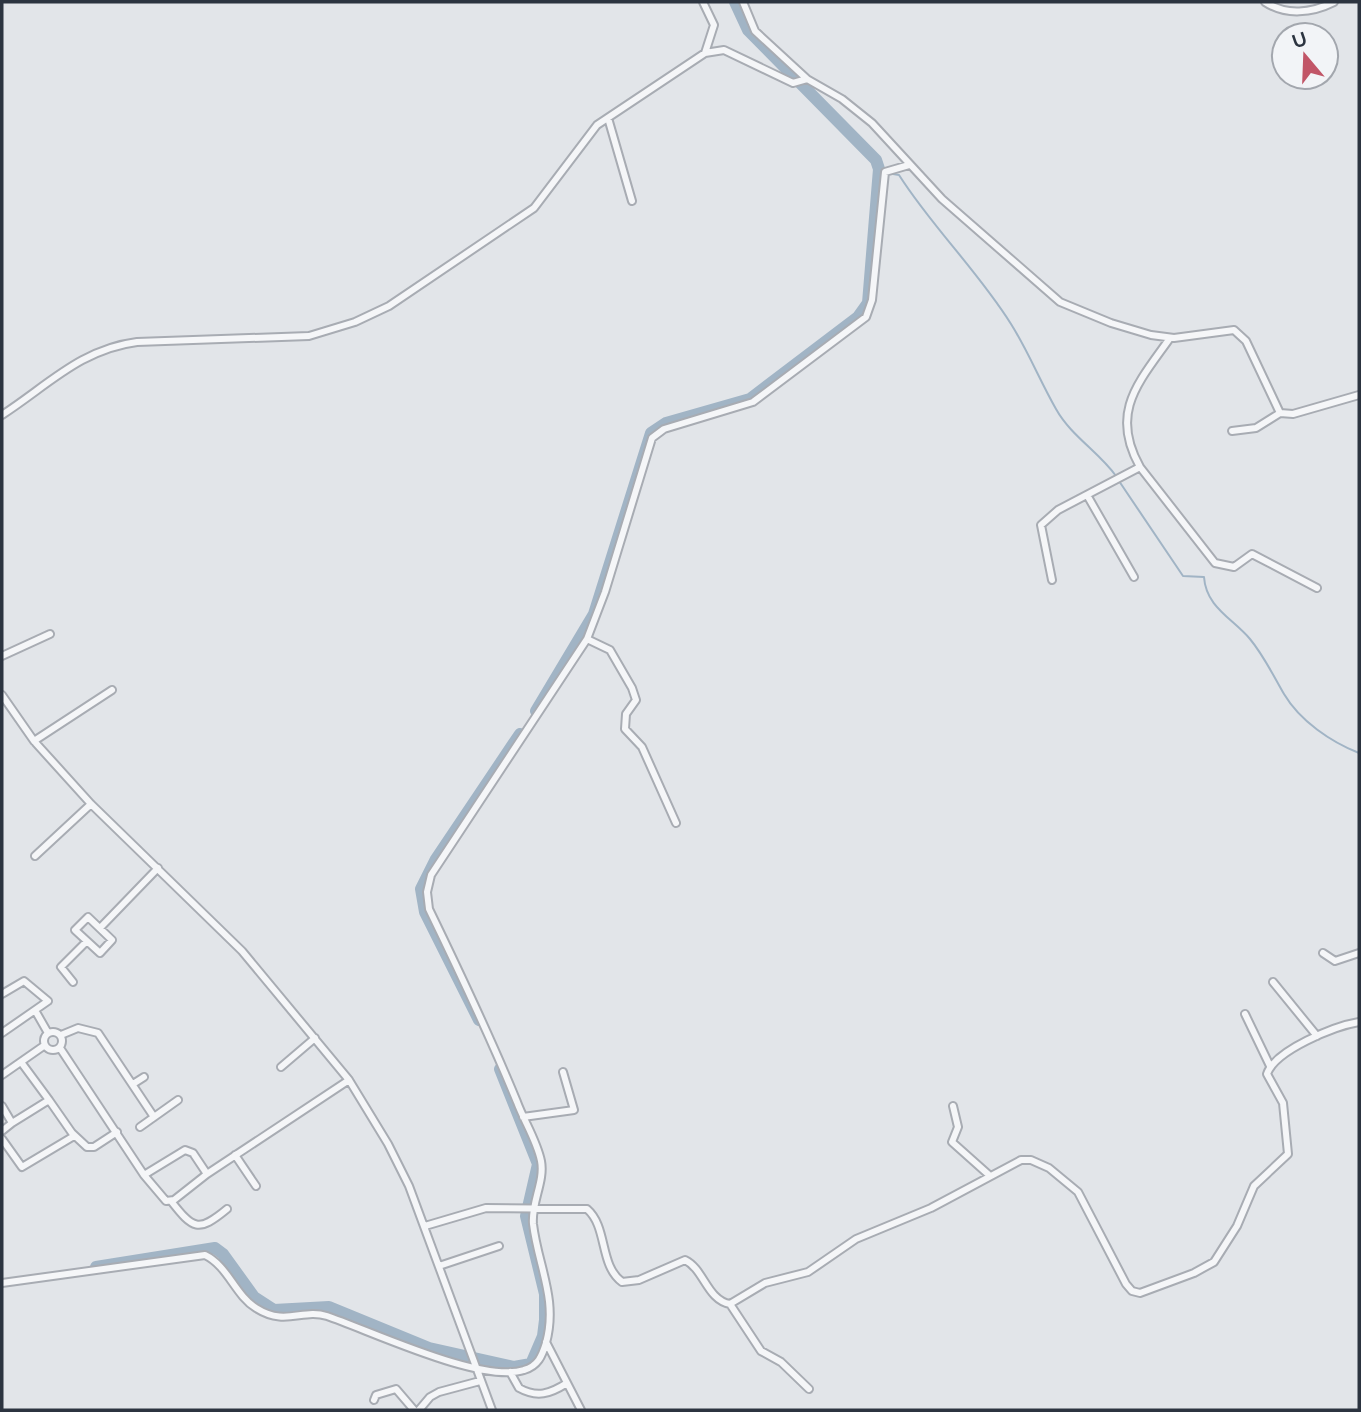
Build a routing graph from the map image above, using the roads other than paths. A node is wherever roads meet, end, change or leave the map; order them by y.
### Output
1 (703, 2) edge
2 (743, 2) edge
3 (1265, 2) edge
4 (1334, 2) edge
5 (705, 53) junction
6 (802, 81) junction
7 (608, 118) junction
8 (909, 165) junction
9 (632, 201) dead end
10 (1170, 338) junction
11 (1359, 395) edge
12 (1280, 413) junction
13 (2, 415) edge
14 (1231, 431) dead end
15 (1140, 467) junction
16 (1087, 495) junction
17 (1134, 577) dead end
18 (1052, 580) dead end
19 (1317, 588) dead end
20 (50, 634) dead end
21 (587, 639) junction
22 (2, 656) edge
23 (112, 690) dead end
24 (2, 695) edge
25 (34, 741) junction
26 (91, 804) junction
27 (676, 823) dead end
28 (35, 856) dead end
29 (158, 868) junction
30 (100, 928) junction
31 (87, 941) junction
32 (1323, 953) dead end
33 (1359, 954) edge
34 (73, 982) dead end
35 (1273, 982) dead end
36 (2, 994) edge
37 (36, 1012) junction
38 (1245, 1014) dead end
39 (1359, 1022) edge
40 (2, 1033) edge
41 (48, 1033) junction
42 (61, 1035) junction
43 (1317, 1036) junction
44 (315, 1038) junction
45 (45, 1045) junction
46 (60, 1048) junction
47 (21, 1062) junction
48 (1270, 1066) junction
49 (281, 1067) dead end
50 (563, 1072) dead end
51 (2, 1075) edge
52 (144, 1077) dead end
53 (349, 1080) junction
54 (133, 1084) junction
55 (49, 1100) junction
56 (178, 1100) dead end
57 (2, 1106) edge
58 (953, 1106) dead end
59 (154, 1116) junction
60 (523, 1117) junction
61 (12, 1123) junction
62 (140, 1127) dead end
63 (2, 1131) edge
64 (117, 1132) junction
65 (74, 1136) junction
66 (2, 1139) edge
67 (235, 1155) junction
68 (207, 1174) junction
69 (989, 1174) junction
70 (144, 1175) junction
71 (256, 1186) dead end
72 (171, 1201) junction
73 (227, 1209) dead end
74 (528, 1210) junction
75 (425, 1226) junction
76 (499, 1246) dead end
77 (439, 1266) junction
78 (2, 1283) edge
79 (730, 1304) junction
80 (547, 1342) junction
81 (474, 1364) junction
82 (510, 1372) junction
83 (480, 1381) junction
84 (567, 1383) junction
85 (809, 1389) dead end
86 (374, 1400) dead end
87 (416, 1410) edge
88 (492, 1410) edge
89 (581, 1410) edge

1 - 5 street
2 - 6 street
3 - 4 street
5 - 6 street
5 - 7 street
6 - 8 street
7 - 9 street
7 - 13 street
8 - 10 street
8 - 21 street
10 - 12 street
10 - 15 street
11 - 12 street
12 - 14 street
15 - 16 street
15 - 19 street
16 - 17 street
16 - 18 street
20 - 22 street
21 - 27 street
21 - 60 street
23 - 25 street
24 - 25 street
25 - 26 street
26 - 28 street
26 - 29 street
29 - 30 street
29 - 44 street
30 - 31 street
30 - 31 street
31 - 34 street
32 - 33 street
35 - 43 street
36 - 37 street
37 - 40 street
37 - 41 street
38 - 48 street
39 - 43 street
41 - 42 street
41 - 45 street
42 - 46 street
42 - 54 street
43 - 48 street
44 - 49 street
44 - 53 street
45 - 46 street
45 - 47 street
46 - 64 street
47 - 51 street
47 - 55 street
48 - 69 street
50 - 60 street
52 - 54 street
53 - 67 street
53 - 75 street
54 - 59 street
55 - 61 street
55 - 65 street
56 - 59 street
57 - 61 street
58 - 69 street
59 - 62 street
60 - 74 street
61 - 63 street
64 - 65 street
64 - 70 street
65 - 66 street
67 - 68 street
67 - 71 street
68 - 70 street
68 - 72 street
69 - 79 street
70 - 72 street
72 - 73 street
74 - 75 street
74 - 79 street
74 - 80 street
75 - 77 street
76 - 77 street
77 - 81 street
78 - 81 street
79 - 85 street
80 - 82 street
80 - 84 street
81 - 82 street
81 - 83 street
82 - 84 street
83 - 87 street
83 - 88 street
84 - 89 street
86 - 87 street

